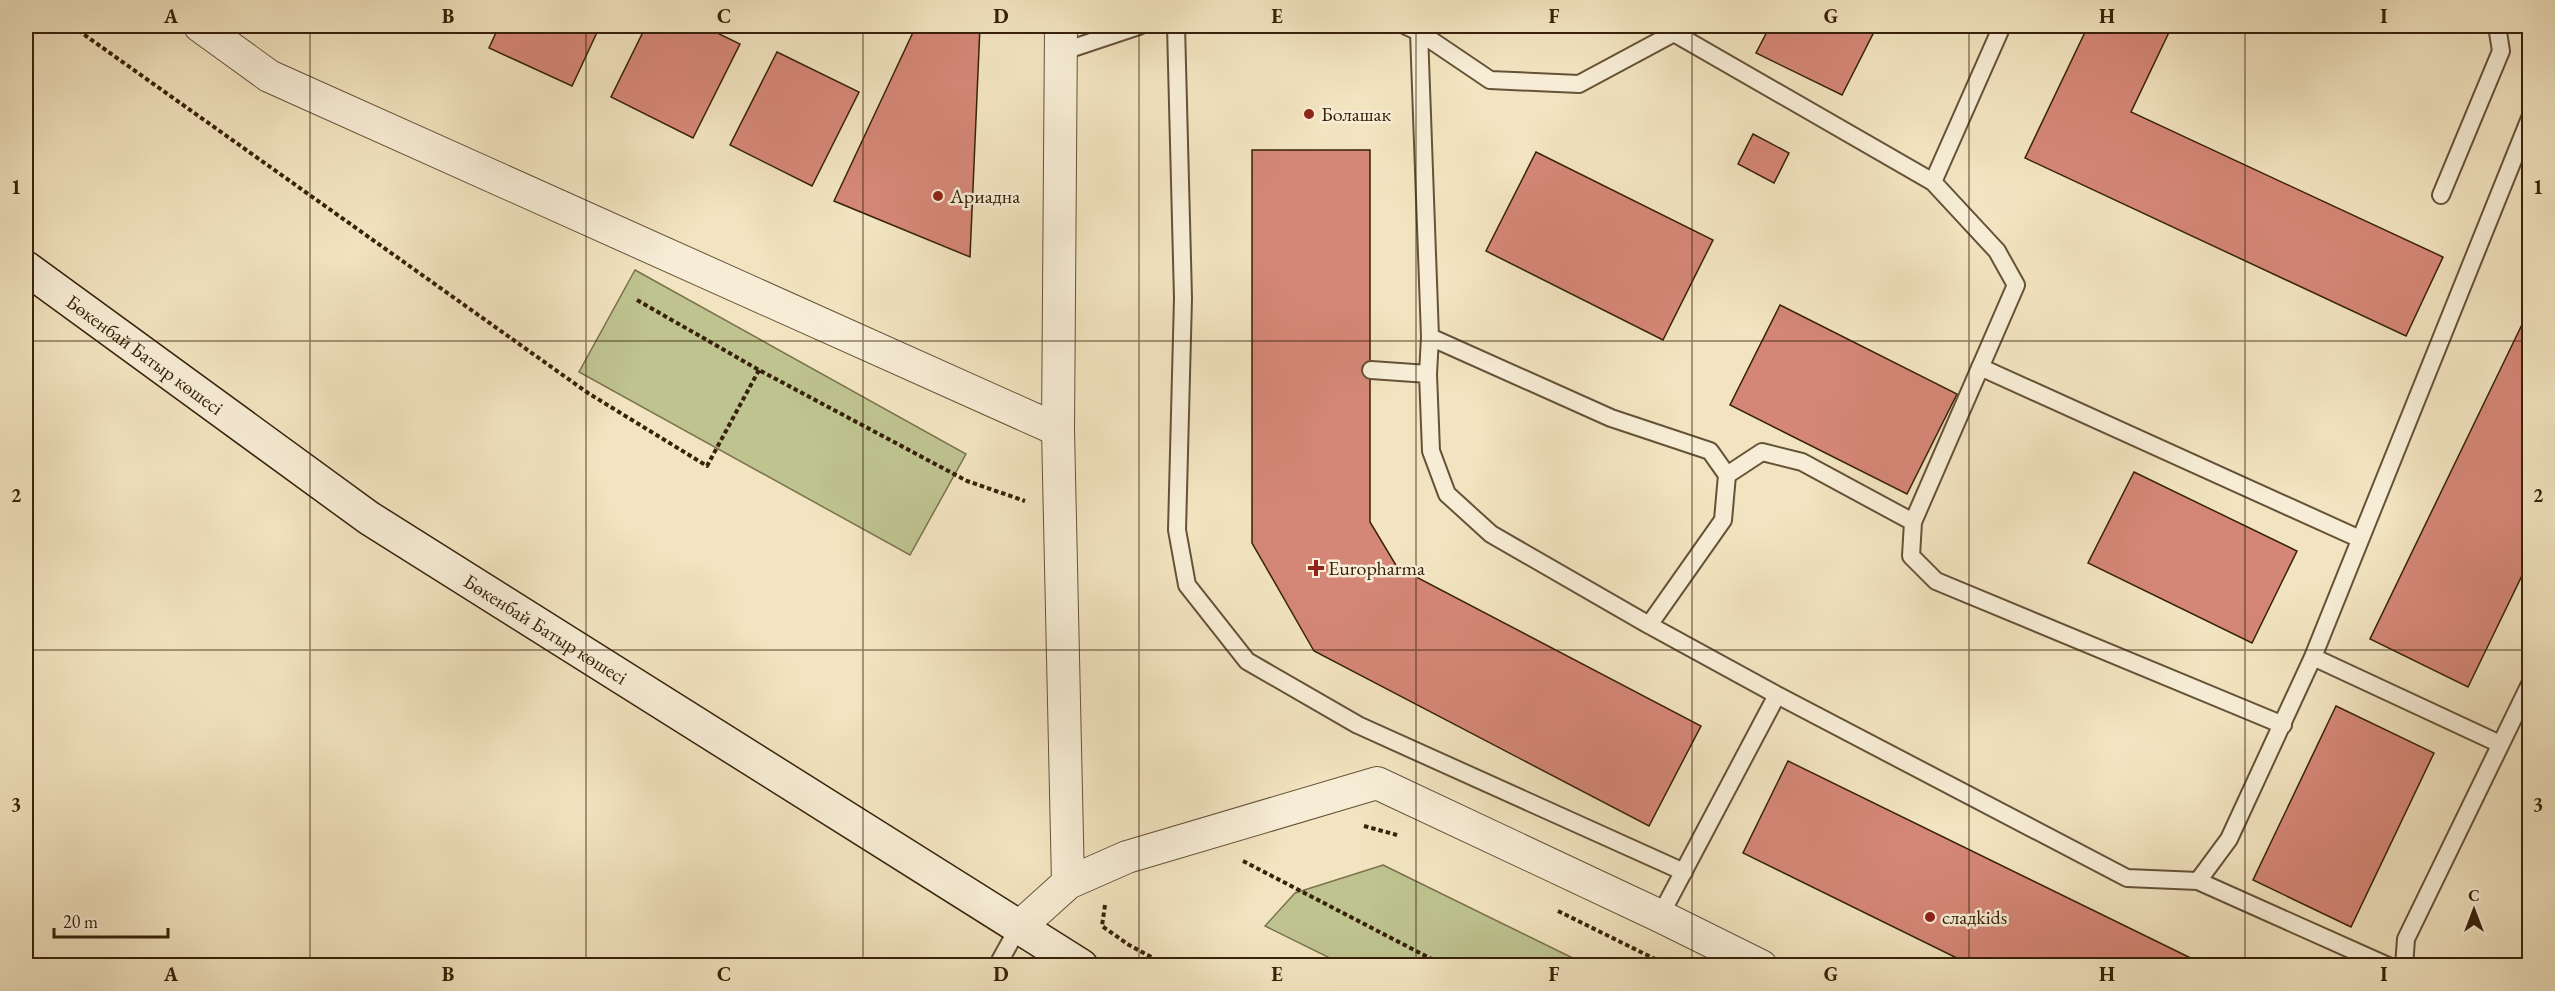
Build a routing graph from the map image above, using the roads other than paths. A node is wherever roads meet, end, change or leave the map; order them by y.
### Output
1 (200, 26) edge
2 (1139, 26) edge
3 (1176, 26) edge
4 (1690, 26) edge
5 (2002, 26) edge
6 (2497, 26) edge
7 (1412, 29) edge
8 (1674, 33) junction
9 (1061, 39) edge
10 (2529, 118) edge
11 (1932, 182) junction
12 (2441, 195) dead end
13 (26, 268) edge
14 (1430, 338) junction
15 (1980, 367) junction
16 (1371, 370) dead end
17 (1428, 374) junction
18 (1058, 430) junction
19 (1727, 475) junction
20 (1913, 522) junction
21 (2360, 539) junction
22 (1649, 625) junction
23 (2313, 657) junction
24 (2529, 684) edge
25 (1777, 695) junction
26 (2283, 724) junction
27 (2500, 744) junction
28 (1684, 872) junction
29 (2199, 881) junction
30 (1068, 883) junction
31 (1660, 916) junction
32 (1018, 928) junction
33 (997, 966) edge
34 (1081, 966) edge
35 (1761, 966) edge
36 (2388, 966) edge
37 (2404, 966) edge

1 - 18 street
2 - 9 lane
3 - 28 lane
4 - 8 lane
5 - 11 lane
6 - 12 lane
7 - 8 lane
7 - 14 lane
8 - 11 lane
9 - 18 street
10 - 21 lane
11 - 15 lane
13 - 32 main road, Бөкенбай Батыр көшесі
14 - 17 lane
14 - 19 lane
15 - 20 lane
15 - 21 lane
16 - 17 lane
17 - 22 lane
18 - 30 street
19 - 20 lane
19 - 22 lane
20 - 26 lane
21 - 23 lane
22 - 25 lane
23 - 26 lane
23 - 27 lane
24 - 27 lane
25 - 28 lane
25 - 29 lane
26 - 29 lane
27 - 37 lane
28 - 31 lane
29 - 36 lane
30 - 31 street
30 - 32 street
31 - 35 street
32 - 33 lane
32 - 34 main road, Бөкенбай Батыр көшесі

